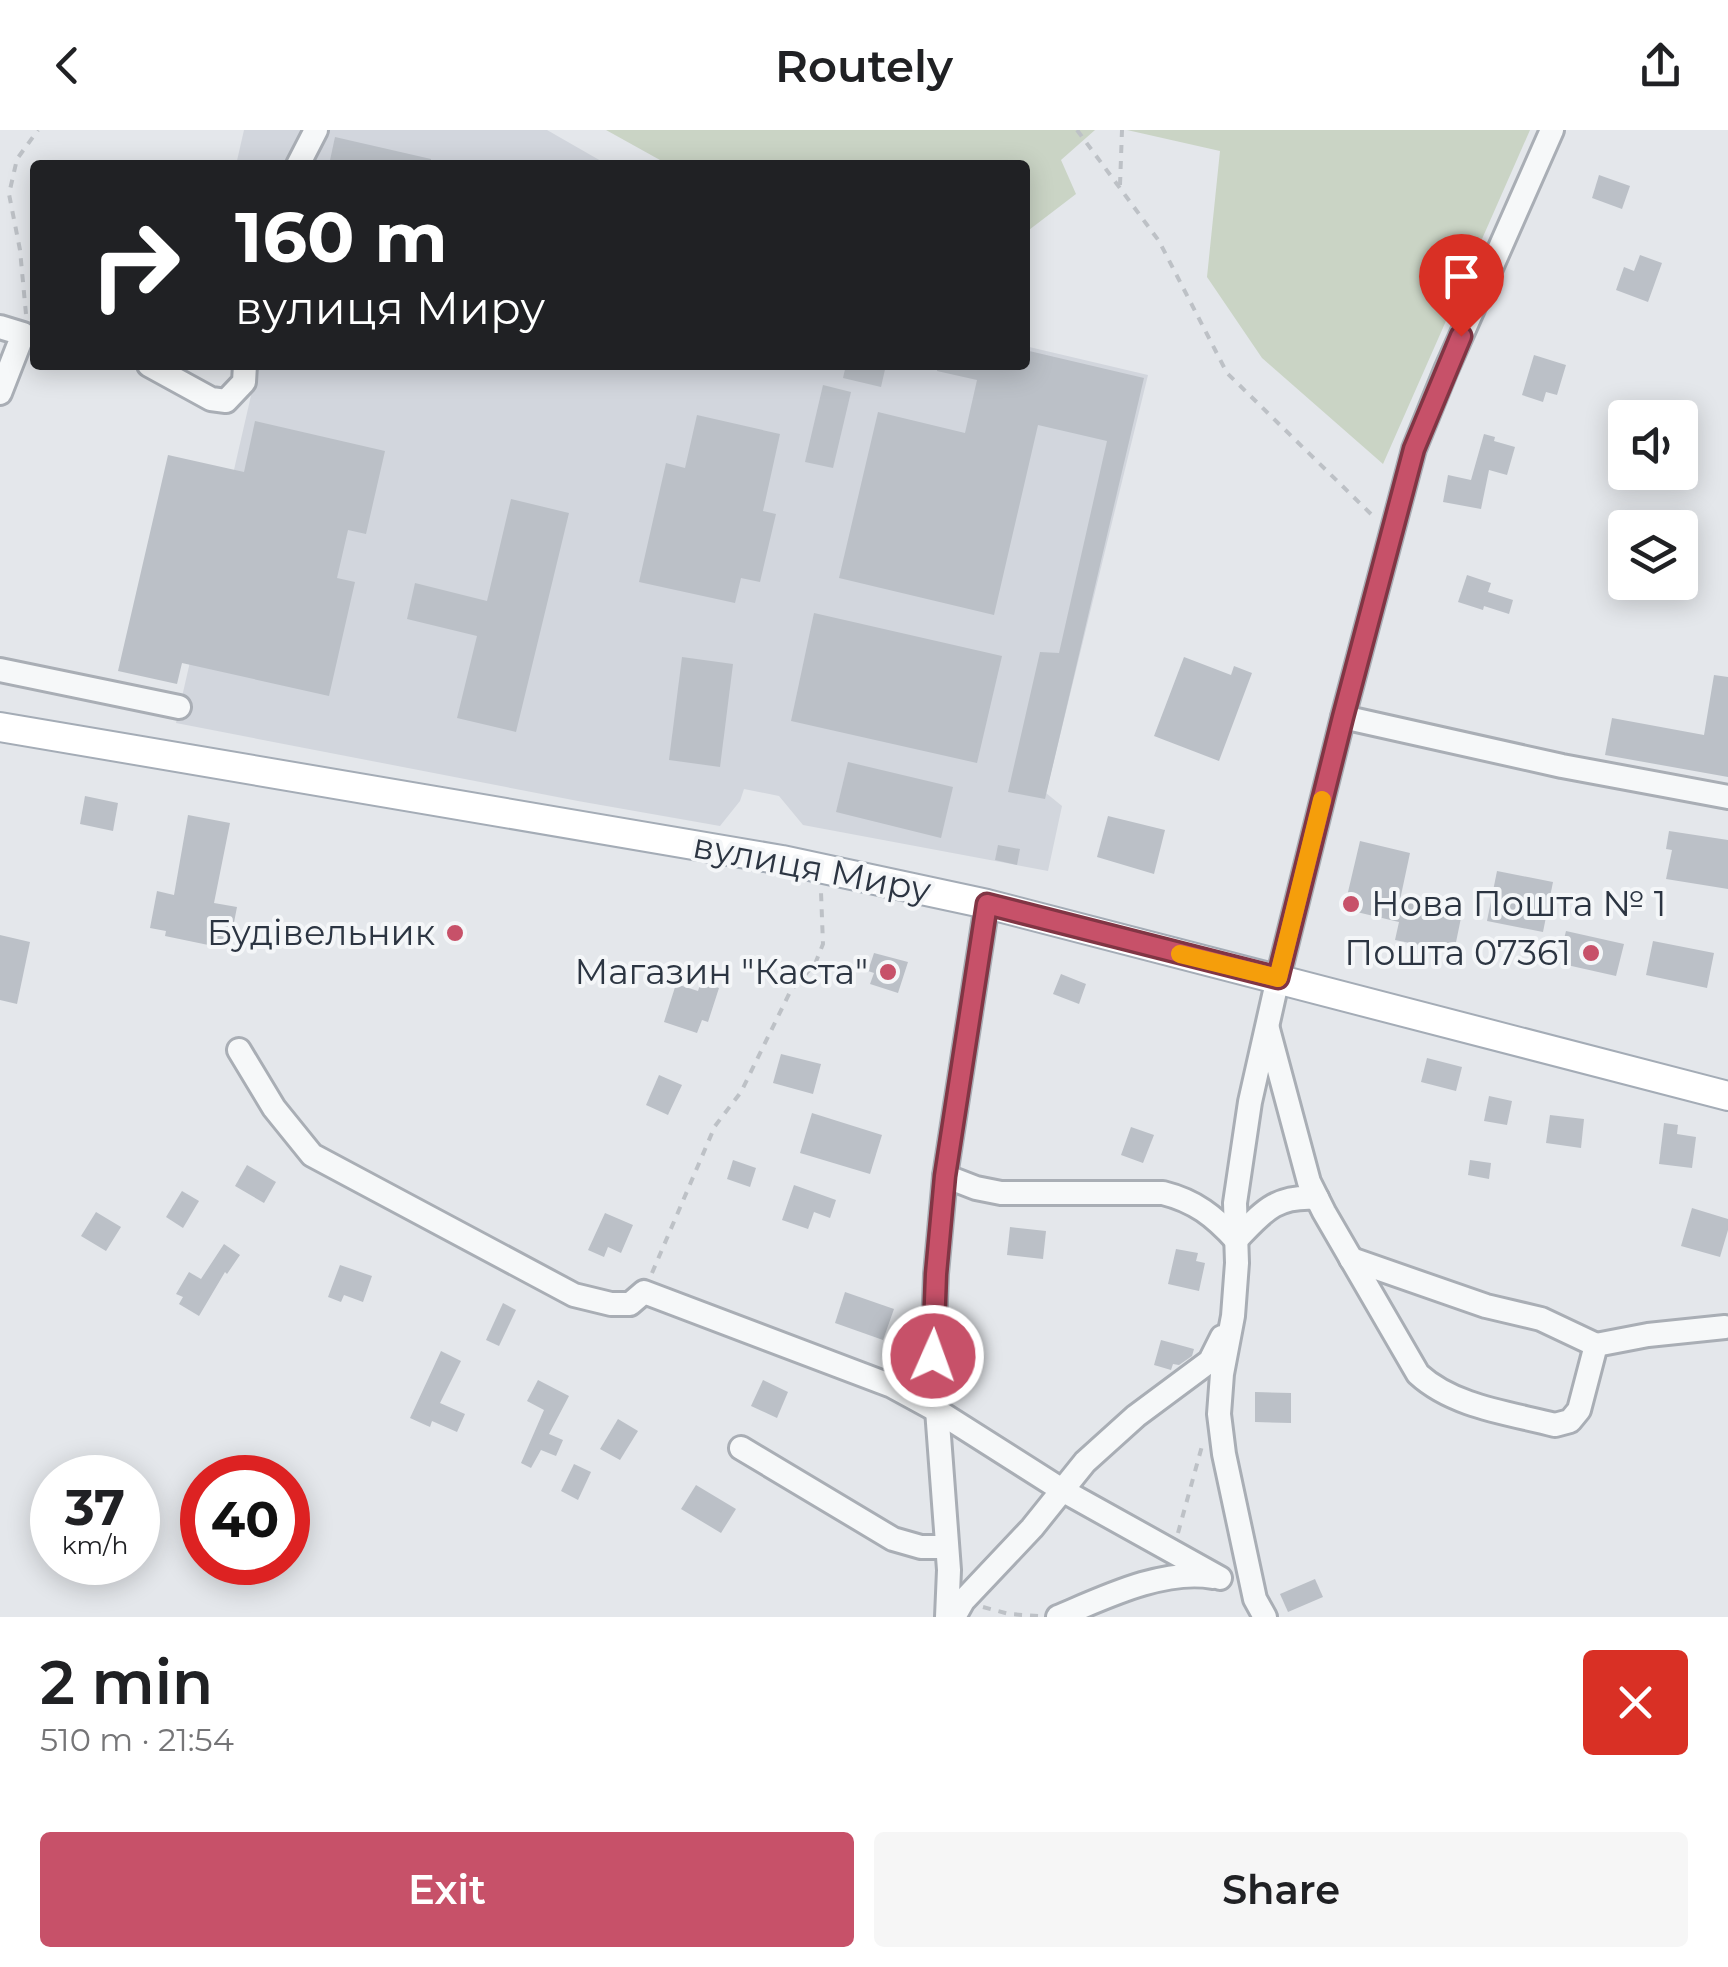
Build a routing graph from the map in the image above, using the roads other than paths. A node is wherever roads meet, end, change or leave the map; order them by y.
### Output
1 (316, 130) edge
2 (1552, 130) edge
3 (301, 160) edge
4 (0, 326) edge
5 (29, 334) edge
6 (158, 370) edge
7 (245, 370) edge
8 (0, 393) edge
9 (0, 670) edge
10 (179, 706) dead end
11 (1343, 717) junction
12 (0, 727) edge
13 (1728, 797) edge
14 (987, 904) junction
15 (1278, 978) junction
16 (1267, 1026) junction
17 (239, 1050) dead end
18 (1728, 1096) edge
19 (945, 1176) junction
20 (1317, 1198) junction
21 (1236, 1240) junction
22 (1351, 1259) junction
23 (1233, 1316) junction
24 (1725, 1327) dead end
25 (1596, 1346) junction
26 (936, 1410) junction
27 (742, 1448) dead end
28 (1062, 1490) junction
29 (947, 1548) junction
30 (1220, 1578) junction
31 (1260, 1608) edge
32 (955, 1612) edge
33 (1058, 1617) edge

1 - 3 street
2 - 11 street
4 - 5 street
5 - 8 street
6 - 7 street
9 - 10 street
11 - 13 street
11 - 15 street
12 - 14 main road, вулиця Миру
14 - 15 main road, вулиця Миру
14 - 19 street
15 - 16 street
15 - 18 main road, вулиця Миру
16 - 20 street
16 - 21 street
17 - 26 street
19 - 21 street
19 - 26 street
20 - 21 street
20 - 22 street
21 - 23 street
22 - 25 street
22 - 25 street
23 - 28 street
23 - 31 street
24 - 25 street
26 - 28 street
26 - 29 street
27 - 29 street
28 - 30 street
28 - 32 street
29 - 32 street
30 - 31 street
30 - 33 street

